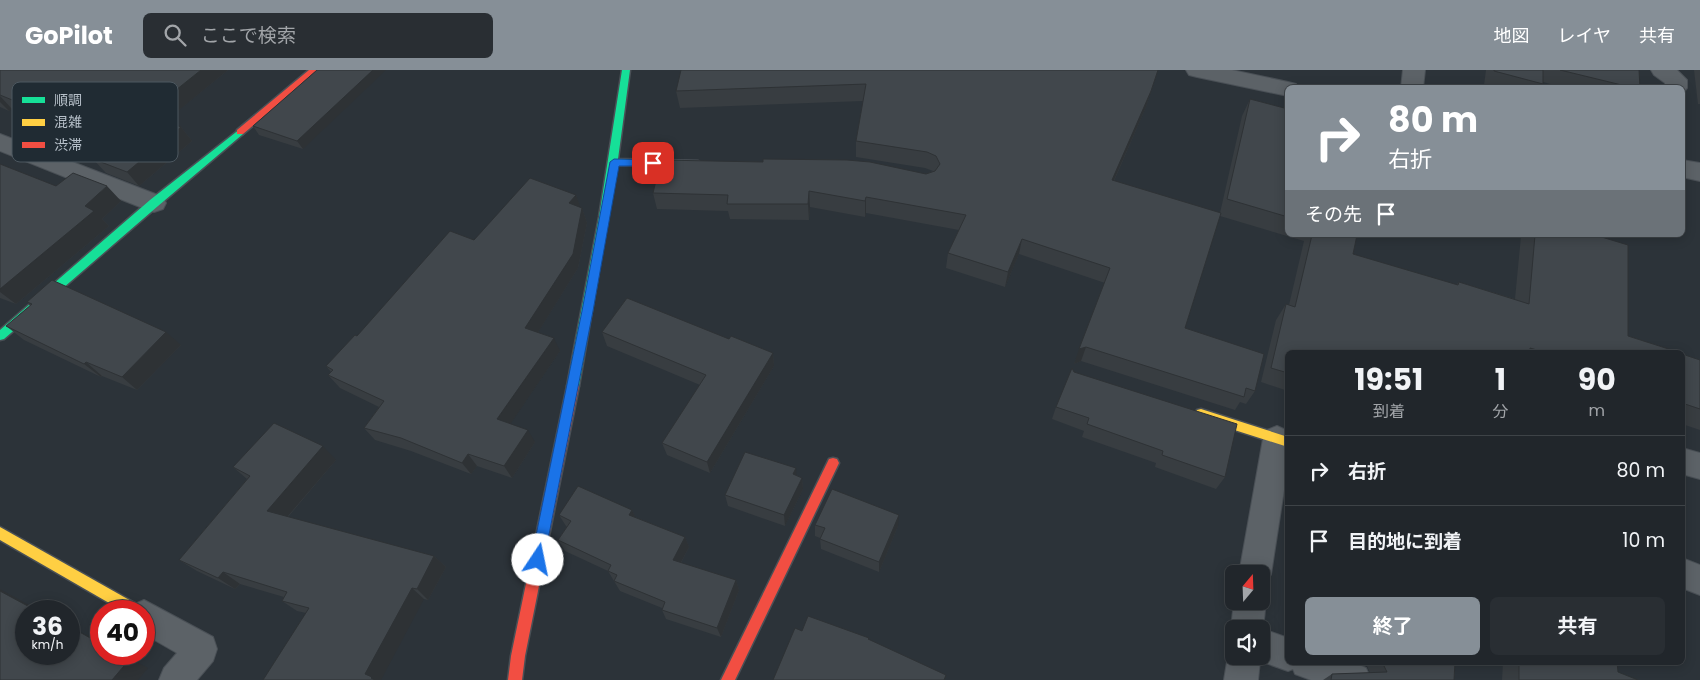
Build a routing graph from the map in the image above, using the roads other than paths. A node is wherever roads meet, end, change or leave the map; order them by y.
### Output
1 (315, 70) edge
2 (626, 70) edge
3 (1197, 70) edge
4 (1414, 70) edge
5 (1662, 70) edge
6 (1412, 85) edge
7 (1676, 85) edge
8 (1285, 88) edge
9 (0, 142) edge
10 (12, 147) edge
11 (50, 162) edge
12 (614, 162) junction
13 (711, 164) edge
14 (1685, 169) edge
15 (1700, 172) edge
16 (154, 203) junction
17 (0, 336) edge
18 (1192, 411) edge
19 (1282, 441) edge
20 (1685, 461) edge
21 (833, 463) dead end
22 (1700, 466) edge
23 (0, 533) edge
24 (1256, 565) edge
25 (1685, 575) edge
26 (1700, 580) edge
27 (116, 600) edge
28 (155, 622) edge
29 (1270, 648) edge
30 (1285, 654) edge
31 (1243, 665) edge
32 (1315, 665) edge
33 (176, 680) edge
34 (515, 680) edge
35 (728, 680) edge
36 (1241, 680) edge
37 (1354, 680) edge

1 - 16 street
2 - 12 street
3 - 8 street
4 - 6 street
5 - 7 street
9 - 10 street
11 - 16 street
12 - 13 street
12 - 34 street
14 - 15 street
16 - 17 street
18 - 19 street
19 - 24 street
20 - 22 street
21 - 35 street
23 - 27 street
25 - 26 street
28 - 33 street
29 - 30 street
31 - 36 street
32 - 37 street

